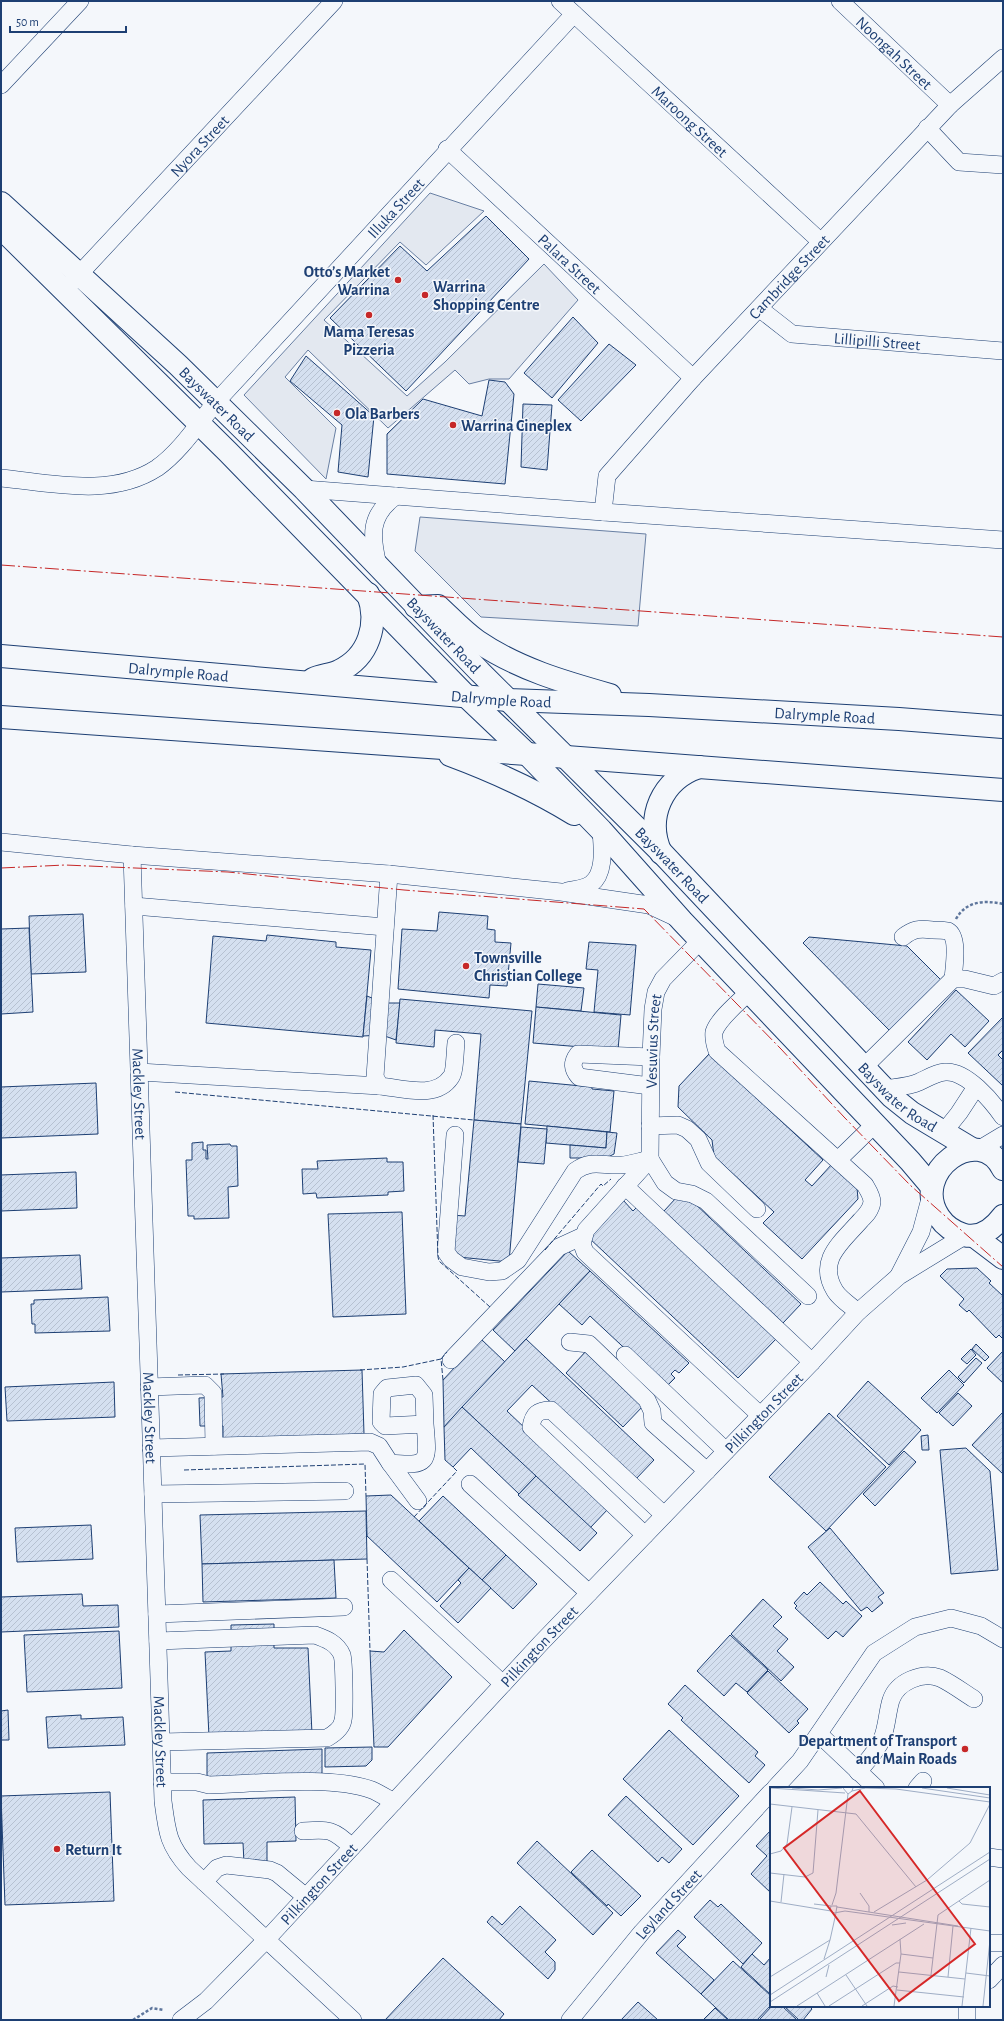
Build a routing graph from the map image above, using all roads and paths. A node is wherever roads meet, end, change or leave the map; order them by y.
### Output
1 (80, 1) edge
2 (334, 1) edge
3 (560, 1) edge
4 (840, 1) edge
5 (574, 14) junction
6 (1003, 58) edge
7 (1, 86) edge
8 (950, 105) junction
9 (927, 128) junction
10 (447, 149) junction
11 (1003, 165) edge
12 (1, 203) edge
13 (1, 228) edge
14 (820, 241) junction
15 (80, 274) junction
16 (64, 290) junction
17 (760, 309) junction
18 (1003, 351) edge
19 (694, 378) junction
20 (216, 402) junction
21 (199, 423) junction
22 (1, 478) edge
23 (304, 489) junction
24 (396, 496) junction
25 (603, 512) junction
26 (1003, 540) edge
27 (378, 565) junction
28 (368, 594) junction
29 (416, 607) junction
30 (1, 656) edge
31 (308, 682) junction
32 (467, 697) junction
33 (508, 700) junction
34 (649, 705) junction
35 (1, 717) edge
36 (1003, 727) edge
37 (505, 732) junction
38 (426, 747) junction
39 (527, 754) junction
40 (566, 757) junction
41 (699, 768) junction
42 (1003, 790) edge
43 (601, 830) junction
44 (1, 842) edge
45 (662, 853) junction
46 (132, 855) junction
47 (389, 874) junction
48 (561, 892) junction
49 (1003, 904) edge
50 (134, 906) junction
51 (682, 921) junction
52 (385, 926) junction
53 (953, 936) junction
54 (903, 937) dead end
55 (700, 940) junction
56 (953, 979) junction
57 (1003, 981) edge
58 (750, 991) junction
59 (456, 1043) dead end
60 (651, 1057) junction
61 (863, 1068) junction
62 (139, 1072) junction
63 (380, 1086) junction
64 (650, 1086) junction
65 (976, 1087) junction
66 (883, 1089) junction
67 (1003, 1118) edge
68 (875, 1124) junction
69 (650, 1126) junction
70 (943, 1133) junction
71 (455, 1135) dead end
72 (1003, 1136) edge
73 (975, 1150) junction
74 (650, 1160) junction
75 (838, 1160) junction
76 (1003, 1169) edge
77 (625, 1186) junction
78 (931, 1191) junction
79 (757, 1209) dead end
80 (1003, 1216) edge
81 (970, 1235) junction
82 (583, 1236) junction
83 (1003, 1258) edge
84 (899, 1276) junction
85 (808, 1296) dead end
86 (858, 1312) junction
87 (570, 1342) dead end
88 (624, 1355) dead end
89 (452, 1360) dead end
90 (812, 1362) junction
91 (149, 1387) junction
92 (760, 1415) junction
93 (425, 1424) dead end
94 (214, 1446) junction
95 (151, 1448) junction
96 (726, 1451) junction
97 (390, 1463) junction
98 (707, 1471) junction
99 (470, 1484) dead end
100 (345, 1491) dead end
101 (153, 1494) junction
102 (418, 1501) dead end
103 (664, 1515) junction
104 (645, 1535) junction
105 (391, 1580) dead end
106 (589, 1593) junction
107 (344, 1607) dead end
108 (157, 1614) junction
109 (1003, 1639) edge
110 (158, 1641) junction
111 (503, 1684) junction
112 (974, 1699) dead end
113 (819, 1734) junction
114 (161, 1742) junction
115 (858, 1772) junction
116 (162, 1782) junction
117 (776, 1787) edge
118 (875, 1787) edge
119 (770, 1793) edge
120 (394, 1802) junction
121 (303, 1831) dead end
122 (352, 1847) junction
123 (990, 1857) edge
124 (1003, 1859) edge
125 (204, 1882) junction
126 (306, 1897) junction
127 (267, 1939) junction
128 (990, 1943) edge
129 (1003, 1943) edge
130 (1003, 1965) edge
131 (990, 1979) edge
132 (967, 2007) edge
133 (164, 2010) dead end
134 (133, 2020) edge
135 (182, 2020) edge
136 (353, 2020) edge
137 (570, 2020) edge
138 (967, 2020) edge

1 - 7 street
2 - 15 street, Nyora Street
3 - 5 street, Maroong Street
4 - 8 street, Noongah Street
5 - 10 street, Illuka Street
5 - 14 street, Maroong Street
6 - 8 street, Cambridge Street
8 - 9 street, Cambridge Street
9 - 11 street
9 - 14 street, Cambridge Street
10 - 19 street, Palara Street
10 - 20 street, Illuka Street
12 - 15 main road, Bayswater Road
13 - 16 main road, Bayswater Road
14 - 17 street, Cambridge Street
15 - 16 street, Nyora Street
15 - 20 main road, Bayswater Road
16 - 21 main road, Bayswater Road
17 - 18 street, Lillipilli Street
17 - 19 street, Cambridge Street
19 - 25 street, Cambridge Street
20 - 21 street
20 - 23 main road, Bayswater Road
21 - 22 street
21 - 28 main road, Bayswater Road
23 - 24 street
23 - 27 main road, Bayswater Road
24 - 25 street
24 - 27 street
25 - 26 street
27 - 29 main road, Bayswater Road
28 - 31 main road
28 - 32 main road, Bayswater Road
29 - 33 main road, Bayswater Road
29 - 34 main road
30 - 31 main road, Dalrymple Road
31 - 32 main road, Dalrymple Road
32 - 33 main road, Dalrymple Road
32 - 37 main road, Bayswater Road
33 - 34 main road, Dalrymple Road
33 - 37 main road
33 - 40 main road, Bayswater Road
34 - 36 main road, Dalrymple Road
35 - 38 main road
37 - 38 main road
37 - 39 main road, Bayswater Road
38 - 39 main road
38 - 43 main road
39 - 40 main road
39 - 43 main road, Bayswater Road
40 - 41 main road
40 - 45 main road, Bayswater Road
41 - 42 main road
41 - 45 main road
43 - 48 street
43 - 51 main road, Bayswater Road
44 - 46 street
45 - 61 main road, Bayswater Road
46 - 47 street
46 - 50 street, Mackley Street
47 - 48 street
47 - 52 street
48 - 51 street
49 - 53 path
50 - 52 street
50 - 62 street, Mackley Street
51 - 55 main road, Bayswater Road
52 - 63 street
53 - 54 street
53 - 56 street
55 - 58 main road, Bayswater Road
55 - 60 street, Vesuvius Street
56 - 57 street
56 - 61 street
58 - 68 main road, Bayswater Road
58 - 75 street
59 - 63 street
60 - 64 street, Vesuvius Street
60 - 64 street
61 - 66 main road, Bayswater Road
62 - 63 street
62 - 91 street, Mackley Street
64 - 69 street, Vesuvius Street
65 - 66 street
65 - 67 street
65 - 70 street
66 - 70 main road, Bayswater Road
68 - 75 street
68 - 78 main road, Bayswater Road
69 - 74 street, Vesuvius Street
69 - 79 street
70 - 73 main road, Bayswater Road
71 - 74 street
72 - 73 street
73 - 76 main road, Bayswater Road
73 - 78 main road
74 - 77 street
74 - 85 street
75 - 86 street
77 - 82 street
77 - 90 street
78 - 81 main road
78 - 84 street, Pilkington Street
80 - 81 main road
81 - 83 main road
81 - 84 street, Pilkington Street
82 - 89 street
82 - 92 street
84 - 86 street, Pilkington Street
86 - 90 street, Pilkington Street
87 - 98 street
88 - 96 street
90 - 92 street, Pilkington Street
91 - 94 street
91 - 95 street, Mackley Street
92 - 96 street, Pilkington Street
93 - 97 street
94 - 95 street
94 - 97 street
95 - 101 street, Mackley Street
96 - 98 street, Pilkington Street
97 - 102 street
98 - 103 street, Pilkington Street
99 - 106 street
100 - 101 street
101 - 108 street, Mackley Street
103 - 104 street, Pilkington Street
103 - 104 street
104 - 106 street, Pilkington Street
105 - 111 street
106 - 111 street, Pilkington Street
107 - 108 street
108 - 110 street, Mackley Street
109 - 113 street
110 - 114 street, Mackley Street
110 - 114 street
111 - 120 street, Pilkington Street
112 - 115 street
113 - 115 street
113 - 117 street
114 - 116 street, Mackley Street
115 - 118 street
116 - 120 street
116 - 125 street, Mackley Street
119 - 137 street, Leyland Street
120 - 122 street, Pilkington Street
121 - 122 street
122 - 126 street, Pilkington Street
123 - 124 street
125 - 126 street
125 - 127 street, Mackley Street
126 - 127 street, Pilkington Street
127 - 135 street, Pilkington Street
127 - 136 street, Mackley Street
128 - 129 street
130 - 131 street
132 - 138 street
133 - 134 path

